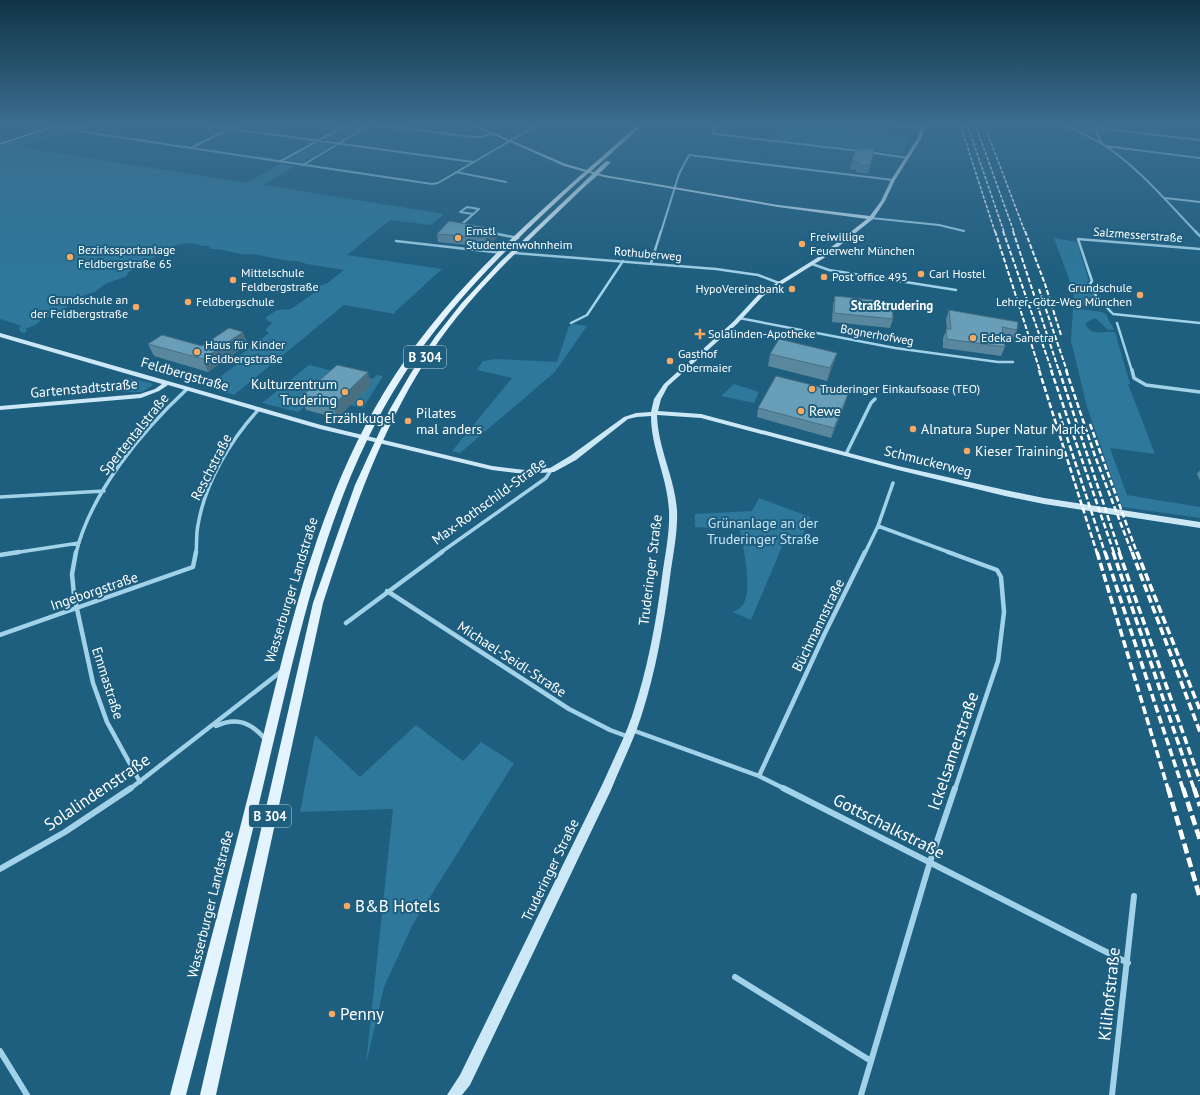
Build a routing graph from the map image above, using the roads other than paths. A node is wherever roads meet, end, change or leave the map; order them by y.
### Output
1 (372, 175) edge
2 (451, 175) edge
3 (472, 175) edge
4 (584, 175) edge
5 (594, 175) edge
6 (601, 175) edge
7 (680, 175) edge
8 (853, 175) edge
9 (896, 175) edge
10 (1138, 175) edge
11 (893, 180) junction
12 (506, 182) dead end
13 (675, 189) junction
14 (1165, 198) junction
15 (1200, 202) edge
16 (473, 214) junction
17 (871, 218) junction
18 (463, 228) edge
19 (964, 230) dead end
20 (490, 233) edge
21 (1200, 236) edge
22 (518, 238) junction
23 (396, 241) dead end
24 (1199, 248) edge
25 (502, 253) junction
26 (514, 253) junction
27 (623, 261) junction
28 (651, 263) junction
29 (812, 264) junction
30 (779, 283) junction
31 (956, 290) dead end
32 (739, 318) junction
33 (571, 323) dead end
34 (1117, 323) dead end
35 (1200, 323) edge
36 (0, 335) edge
37 (1013, 362) dead end
38 (168, 383) junction
39 (187, 389) junction
40 (1200, 392) edge
41 (875, 398) dead end
42 (0, 408) edge
43 (259, 409) junction
44 (653, 413) junction
45 (364, 437) junction
46 (378, 441) junction
47 (846, 454) junction
48 (552, 470) junction
49 (893, 483) dead end
50 (104, 491) junction
51 (0, 497) edge
52 (1200, 525) edge
53 (878, 526) junction
54 (79, 543) junction
55 (0, 555) edge
56 (194, 566) joint
57 (387, 591) junction
58 (76, 609) junction
59 (346, 623) dead end
60 (0, 635) edge
61 (284, 669) junction
62 (205, 732) junction
63 (630, 734) junction
64 (267, 742) junction
65 (759, 776) junction
66 (140, 782) junction
67 (930, 862) junction
68 (0, 869) edge
69 (1134, 896) dead end
70 (1128, 963) junction
71 (735, 976) dead end
72 (0, 1051) edge
73 (871, 1061) junction
74 (27, 1095) edge
75 (178, 1095) edge
76 (208, 1095) edge
77 (454, 1095) edge
78 (861, 1095) edge
79 (1112, 1095) edge

1 - 2 street
3 - 12 street
4 - 22 main road, Wasserburger Landstraße / B 304
5 - 26 main road, B 304
6 - 13 street
7 - 13 street
8 - 11 street
9 - 11 street, Truderinger Straße
10 - 14 street
11 - 17 street, Truderinger Straße
13 - 17 street
13 - 28 street
14 - 15 street
14 - 21 street
16 - 16 street
16 - 18 street
17 - 19 street
17 - 29 street, Truderinger Straße
20 - 22 street
22 - 25 main road, Wasserburger Landstraße / B 304
23 - 25 street
24 - 35 street, Salzmesserstraße
25 - 45 main road, Wasserburger Landstraße / B 304
26 - 27 street, Rothuberweg
26 - 46 main road, B 304
27 - 28 street, Rothuberweg
27 - 33 street
28 - 30 street, Rothuberweg
29 - 30 street, Truderinger Straße
29 - 31 street
30 - 32 street, Truderinger Straße
32 - 37 street, Bognerhofweg
32 - 44 street, Truderinger Straße
34 - 40 street
36 - 38 street, Feldbergstraße
38 - 39 street, Feldbergstraße
38 - 42 street, Gartenstadtstraße
39 - 43 street, Feldbergstraße
39 - 50 street, Spertentalstraße
41 - 47 street
43 - 45 street, Feldbergstraße
43 - 56 street, Reschstraße
44 - 47 street, Schmuckerweg
44 - 48 street, Max-Rothschild-Straße
44 - 63 street, Truderinger Straße
45 - 46 street, Feldbergstraße
45 - 61 main road, Wasserburger Landstraße / B 304
46 - 48 street, Feldbergstraße
46 - 76 main road, B 304
47 - 52 street, Schmuckerweg
48 - 57 street, Max-Rothschild-Straße
49 - 53 street, Büchmannstraße
50 - 51 street
50 - 54 street, Spertentalstraße
53 - 65 street, Büchmannstraße
53 - 67 street, Ickelsamerstraße
54 - 55 street
54 - 58 street, Spertentalstraße
56 - 58 street, Ingeborgstraße
57 - 59 street, Max-Rothschild-Straße
57 - 63 street, Michael-Seidl-Straße
58 - 60 street, Ingeborgstraße
58 - 66 street, Emmastraße
61 - 62 street, Solalindenstraße
61 - 64 main road, Wasserburger Landstraße / B 304
62 - 64 street, Solalindenstraße
62 - 66 street, Solalindenstraße
63 - 65 street, Gottschalkstraße
63 - 77 street, Truderinger Straße
64 - 75 main road, Wasserburger Landstraße / B 304
65 - 67 street, Gottschalkstraße
66 - 68 street, Solalindenstraße
67 - 70 street, Gottschalkstraße
67 - 73 street, Ickelsamerstraße
69 - 70 street, Kilihofstraße
70 - 79 street, Kilihofstraße
71 - 73 street
72 - 74 street
73 - 78 street, Ickelsamerstraße

